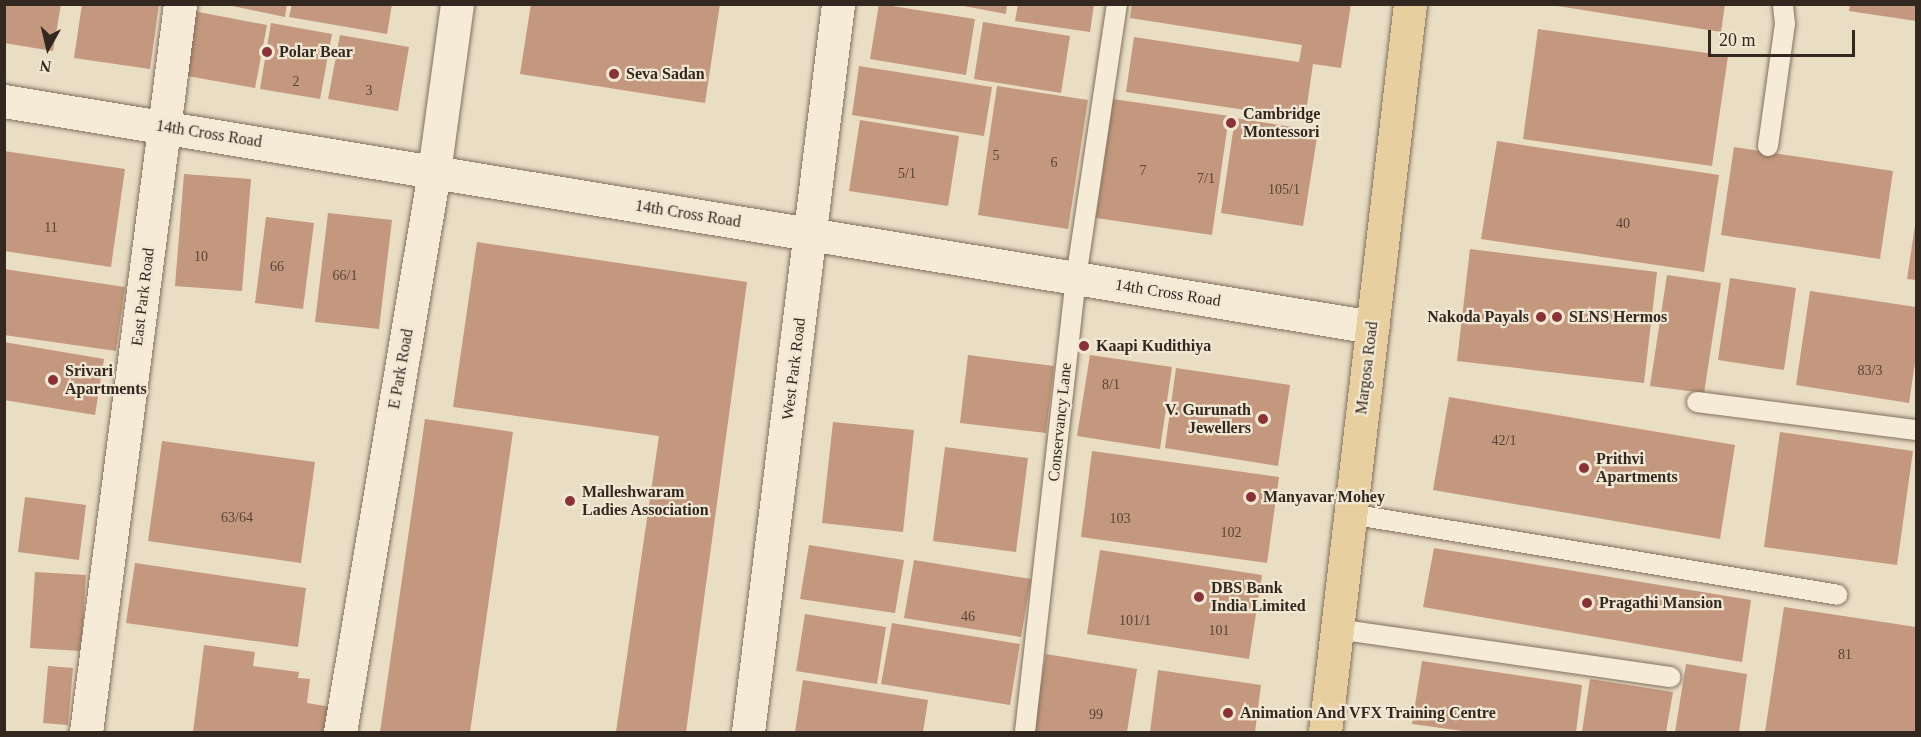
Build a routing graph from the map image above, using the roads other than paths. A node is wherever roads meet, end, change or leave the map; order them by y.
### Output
1 (180, 4) edge
2 (458, 4) edge
3 (838, 4) edge
4 (1117, 4) edge
5 (1410, 4) edge
6 (1783, 4) edge
7 (4, 100) edge
8 (165, 127) junction
9 (1768, 146) dead end
10 (434, 172) junction
11 (811, 234) junction
12 (1076, 278) junction
13 (1372, 327) junction
14 (1697, 402) dead end
15 (1917, 430) edge
16 (1350, 514) junction
17 (1837, 595) dead end
18 (1337, 629) junction
19 (1671, 677) dead end
20 (86, 732) edge
21 (340, 732) edge
22 (748, 732) edge
23 (1025, 732) edge
24 (1326, 732) edge

1 - 8 street, East Park Road
2 - 10 street, E Park Road
3 - 11 street, West Park Road
4 - 12 lane, Conservancy Lane
5 - 13 main road, Margosa Road
6 - 9 lane
7 - 8 street, 14th Cross Road
8 - 10 street, 14th Cross Road
8 - 20 street, East Park Road
10 - 11 street, 14th Cross Road
10 - 21 street, E Park Road
11 - 12 street, 14th Cross Road
11 - 22 street, West Park Road
12 - 13 street, 14th Cross Road
12 - 23 lane, Conservancy Lane
13 - 16 main road, Margosa Road
14 - 15 lane
16 - 17 lane
16 - 18 main road, Margosa Road
18 - 19 lane
18 - 24 main road, Margosa Road

